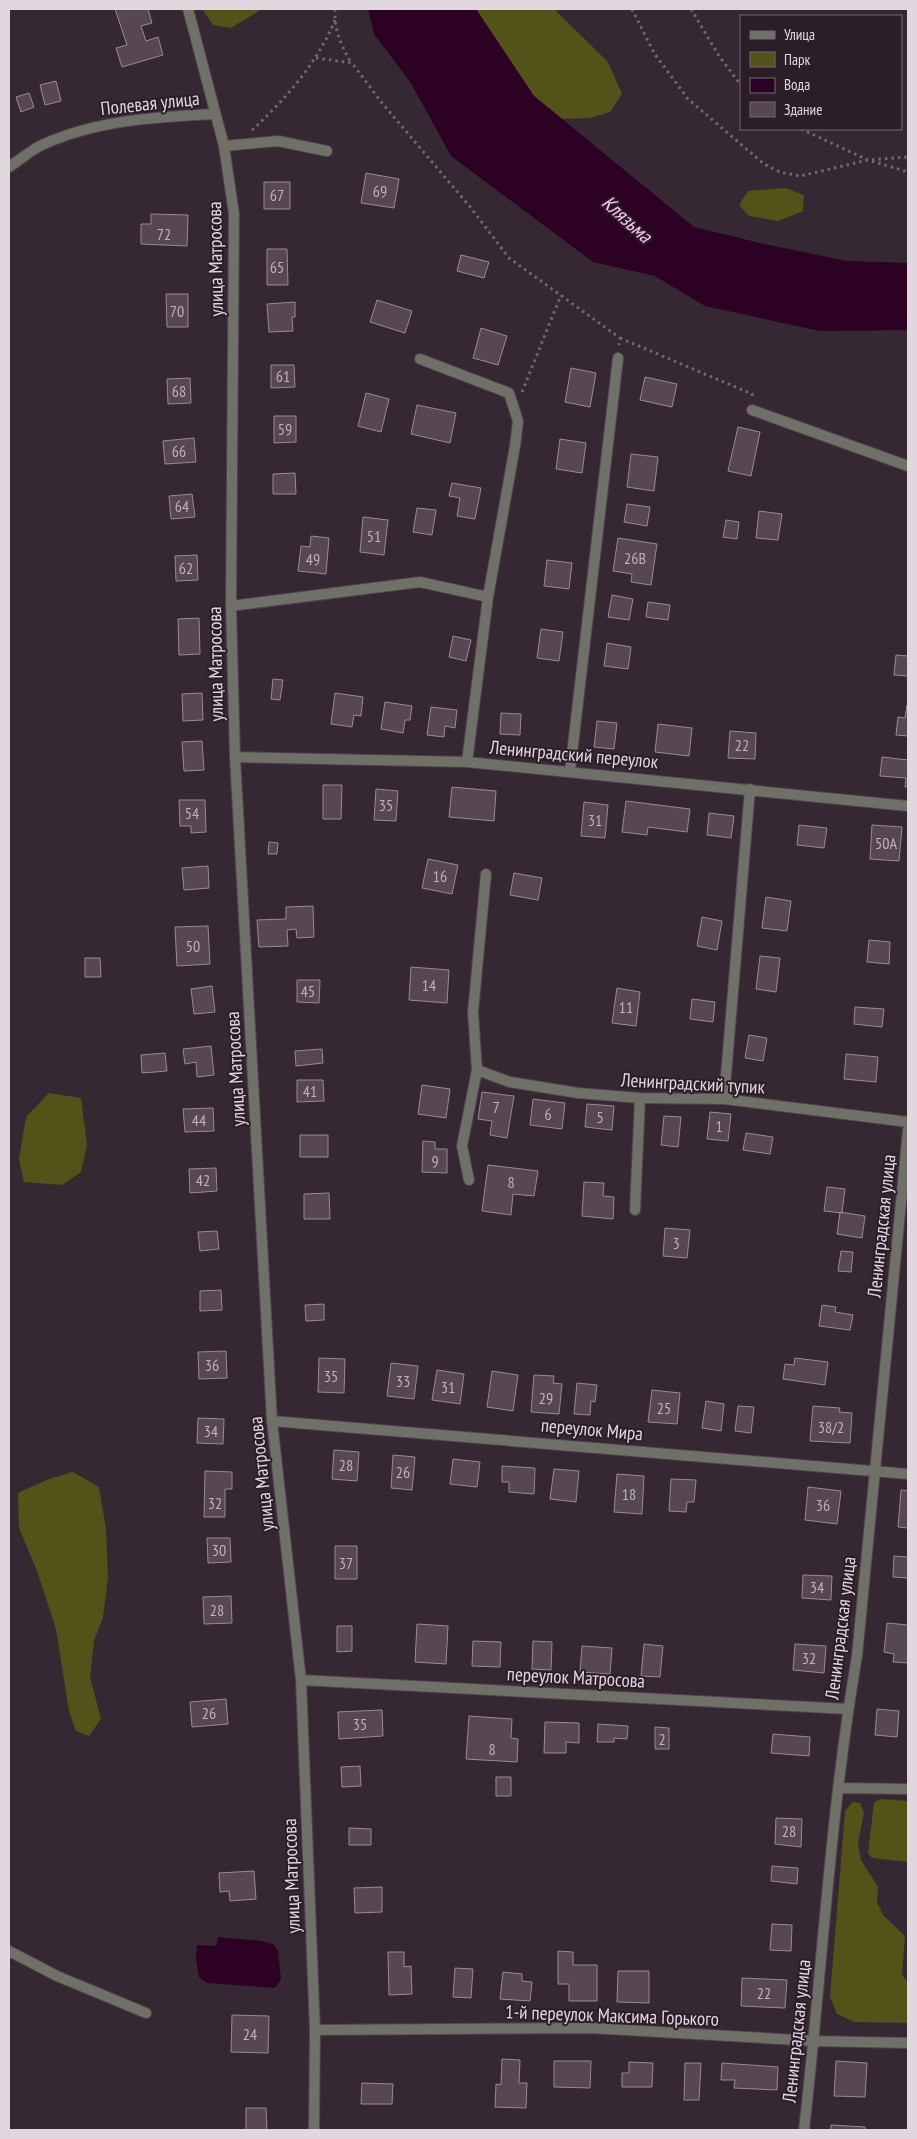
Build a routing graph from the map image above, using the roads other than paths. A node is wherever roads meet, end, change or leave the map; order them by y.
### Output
1 (188, 9) edge
2 (214, 114) junction
3 (224, 146) junction
4 (327, 151) dead end
5 (9, 167) edge
6 (618, 358) road end
7 (420, 359) dead end
8 (752, 410) road end
9 (908, 466) edge
10 (488, 597) junction
11 (232, 606) junction
12 (235, 757) junction
13 (467, 762) junction
14 (570, 771) junction
15 (750, 789) junction
16 (908, 806) edge
17 (486, 874) dead end
18 (477, 1070) junction
19 (640, 1098) junction
20 (724, 1099) junction
21 (908, 1122) edge
22 (908, 1130) edge
23 (469, 1180) dead end
24 (635, 1210) dead end
25 (272, 1420) junction
26 (876, 1470) junction
27 (908, 1474) edge
28 (301, 1680) junction
29 (848, 1709) junction
30 (838, 1788) junction
31 (908, 1789) edge
32 (9, 1951) edge
33 (146, 2013) dead end
34 (315, 2030) junction
35 (814, 2041) junction
36 (908, 2043) edge
37 (314, 2130) edge
38 (804, 2130) edge

1 - 2 street, улица Матросова
2 - 3 street, улица Матросова
2 - 5 street, Полевая улица
3 - 4 street
3 - 11 street, улица Матросова
6 - 14 street
7 - 10 street
8 - 9 street
10 - 11 street
10 - 13 street
11 - 12 street, улица Матросова
12 - 13 street, Ленинградский переулок
12 - 25 street, улица Матросова
13 - 14 street, Ленинградский переулок
14 - 15 street, Ленинградский переулок
15 - 16 street, Ленинградский переулок
15 - 20 street
17 - 18 street
18 - 19 street, Ленинградский тупик
18 - 23 street
19 - 20 street, Ленинградский тупик
19 - 24 street
20 - 21 street, Ленинградский тупик
22 - 26 street, Ленинградская улица
25 - 26 street, переулок Мира
25 - 28 street, улица Матросова
26 - 27 street, переулок Мира
26 - 29 street, Ленинградская улица
28 - 29 street, переулок Матросова
28 - 34 street, улица Матросова
29 - 30 street, Ленинградская улица
30 - 31 street
30 - 35 street, Ленинградская улица
32 - 33 street
34 - 35 street, 1-й переулок Максима Горького
34 - 37 street, улица Матросова
35 - 36 street, 1-й переулок Максима Горького
35 - 38 street, Ленинградская улица

